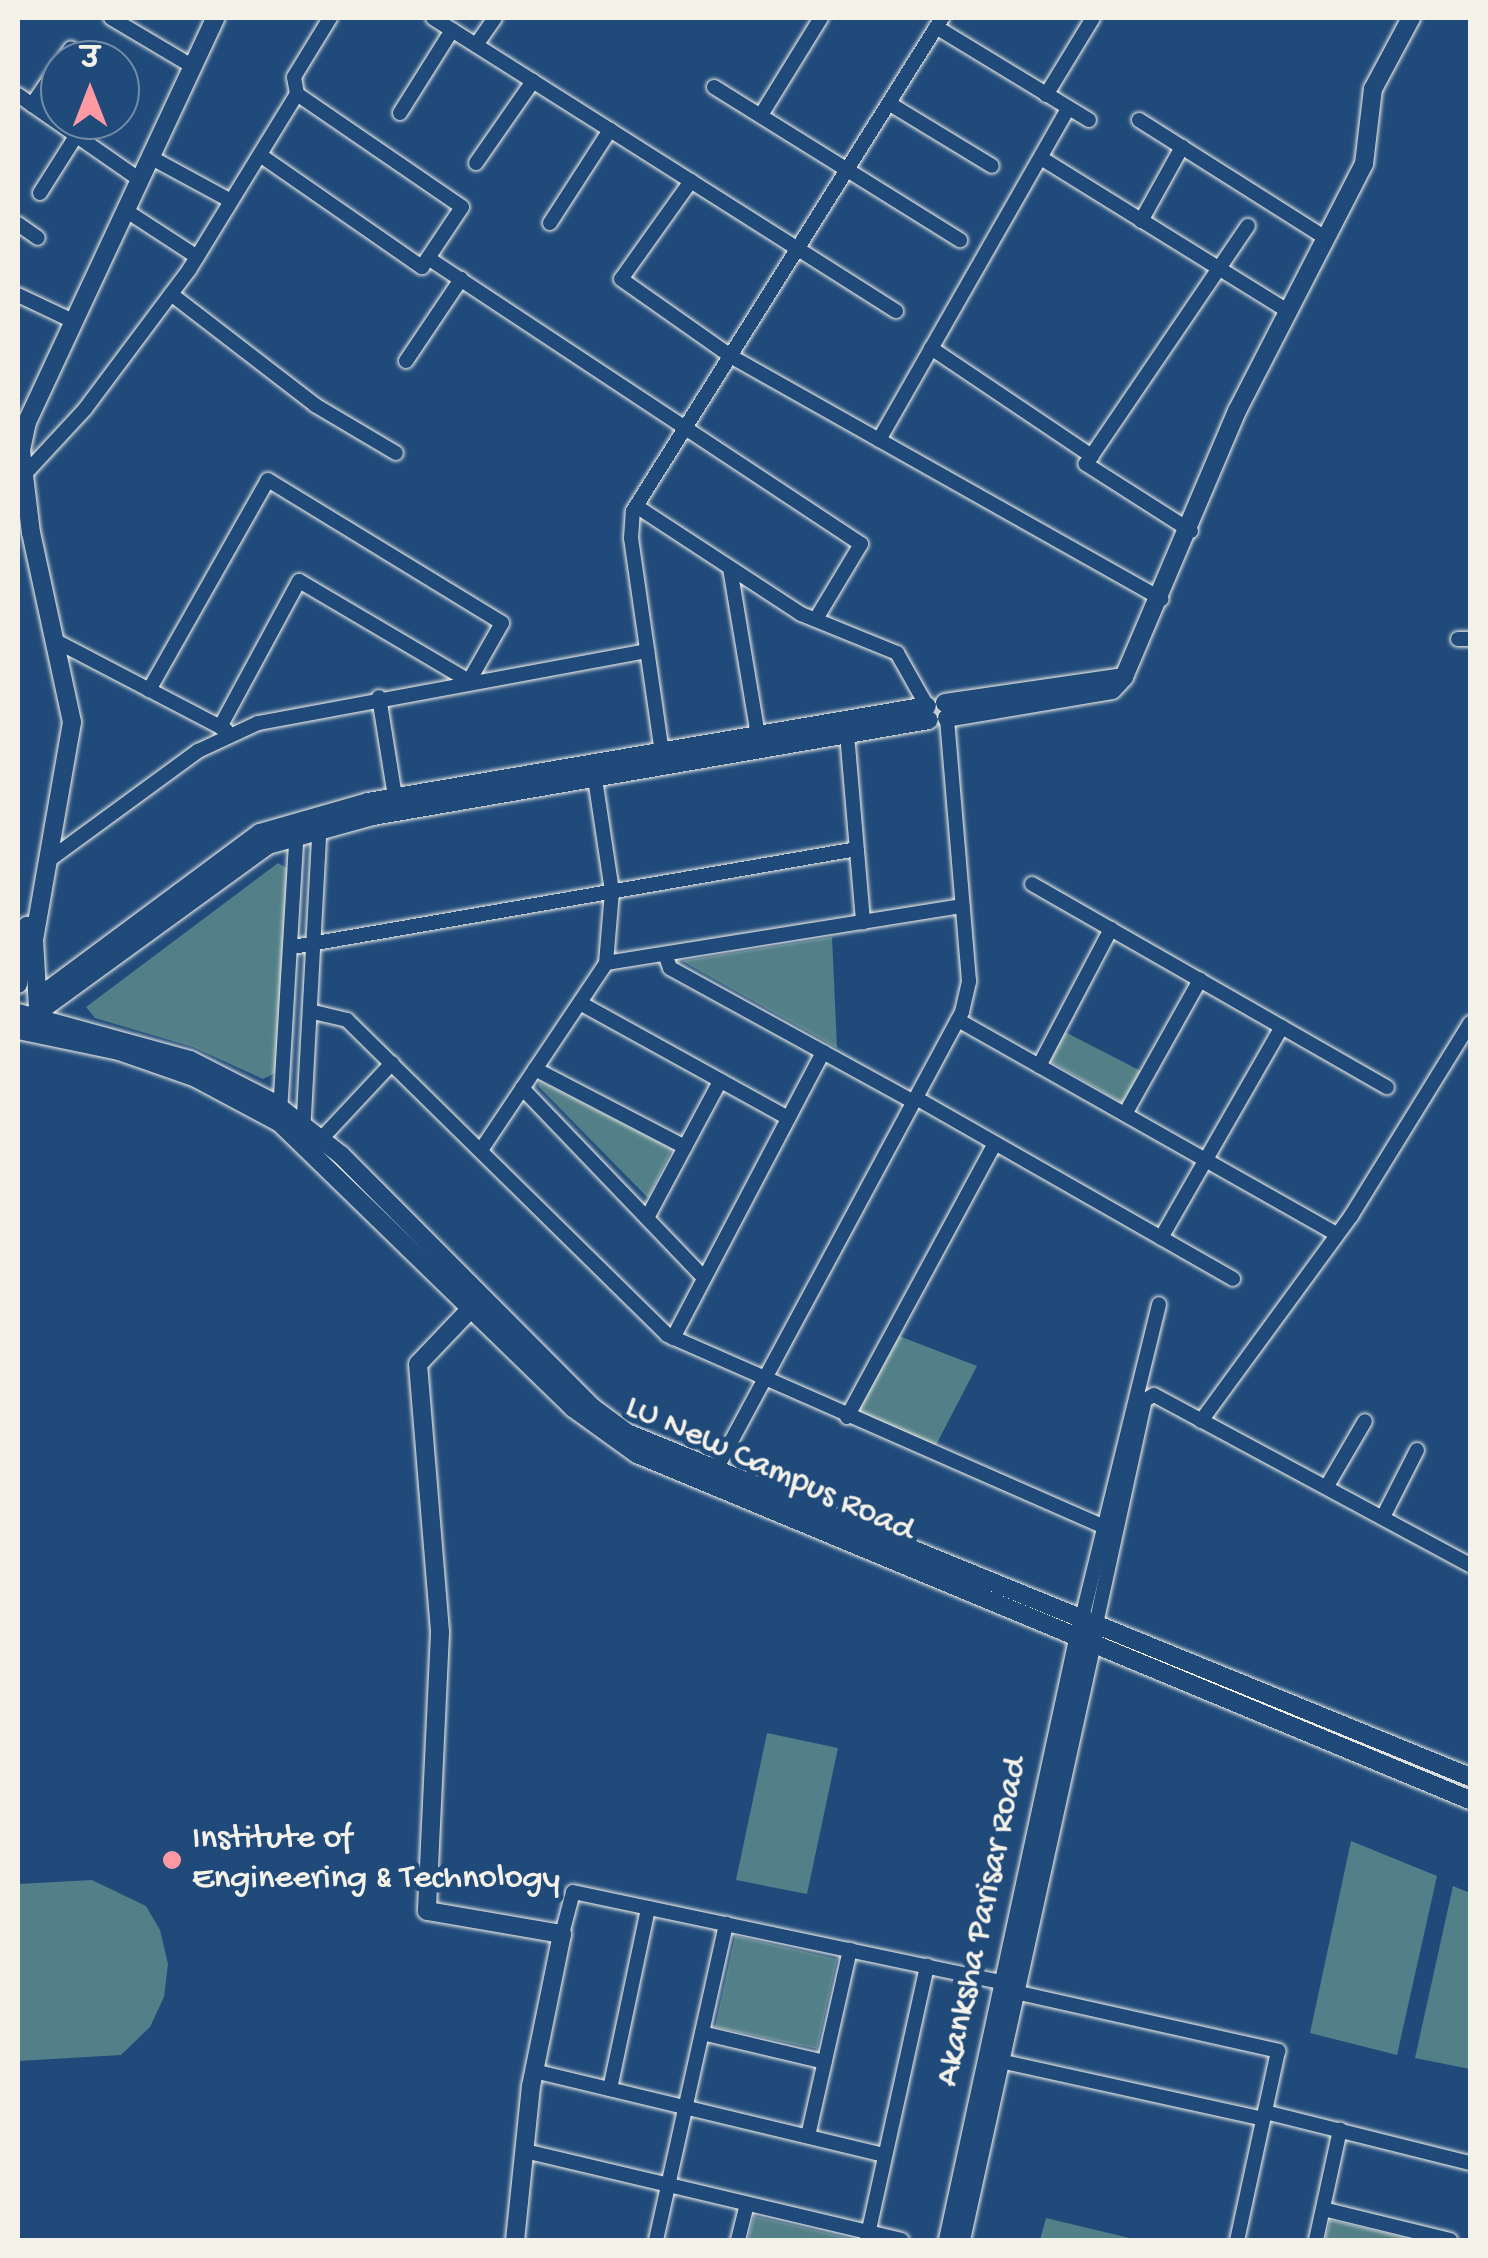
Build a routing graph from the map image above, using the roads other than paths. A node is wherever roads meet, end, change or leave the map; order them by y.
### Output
1 (111, 18) edge
2 (203, 18) edge
3 (215, 18) edge
4 (330, 18) edge
5 (433, 18) edge
6 (496, 18) edge
7 (821, 18) edge
8 (1093, 18) edge
9 (1411, 18) edge
10 (940, 20) edge
11 (452, 30) junction
12 (476, 45) junction
13 (188, 64) junction
14 (533, 81) junction
15 (714, 87) dead end
16 (297, 94) junction
17 (1046, 95) junction
18 (26, 101) edge
19 (890, 104) junction
20 (1068, 108) junction
21 (400, 112) dead end
22 (18, 116) edge
23 (761, 116) junction
24 (1090, 120) dead end
25 (1139, 120) dead end
26 (610, 130) junction
27 (73, 140) edge
28 (82, 140) edge
29 (1182, 147) junction
30 (260, 155) junction
31 (150, 157) junction
32 (1041, 158) junction
33 (476, 164) dead end
34 (992, 166) dead end
35 (850, 170) junction
36 (135, 176) junction
37 (691, 181) junction
38 (40, 193) dead end
39 (232, 201) junction
40 (125, 210) junction
41 (1141, 221) junction
42 (550, 223) dead end
43 (18, 224) edge
44 (1248, 226) dead end
45 (38, 238) dead end
46 (1328, 238) junction
47 (960, 240) dead end
48 (801, 250) junction
49 (197, 256) junction
50 (428, 258) junction
51 (1218, 271) junction
52 (461, 279) junction
53 (171, 294) junction
54 (18, 296) edge
55 (896, 311) dead end
56 (1288, 311) junction
57 (68, 319) junction
58 (931, 348) junction
59 (732, 357) junction
60 (406, 360) dead end
61 (18, 416) edge
62 (687, 427) junction
63 (879, 440) junction
64 (396, 453) dead end
65 (1092, 456) junction
66 (23, 476) junction
67 (636, 506) junction
68 (20, 508) edge
69 (1191, 531) junction
70 (730, 568) junction
71 (39, 590) junction
72 (1161, 599) junction
73 (816, 619) junction
74 (54, 640) junction
75 (647, 651) junction
76 (469, 682) junction
77 (149, 690) junction
78 (379, 697) junction
79 (937, 712) junction
80 (227, 730) junction
81 (847, 734) junction
82 (758, 735) junction
83 (65, 748) junction
84 (663, 759) junction
85 (595, 778) junction
86 (395, 797) junction
87 (320, 824) junction
88 (297, 830) junction
89 (857, 848) junction
90 (50, 860) junction
91 (1032, 884) dead end
92 (612, 891) junction
93 (962, 906) junction
94 (863, 922) junction
95 (1110, 929) junction
96 (316, 946) junction
97 (293, 947) junction
98 (665, 954) junction
99 (606, 963) junction
100 (28, 964) edge
101 (1200, 980) junction
102 (18, 984) edge
103 (18, 993) edge
104 (580, 1002) junction
105 (313, 1012) junction
106 (29, 1018) edge
107 (958, 1020) junction
108 (1470, 1023) edge
109 (1282, 1027) junction
110 (822, 1052) junction
111 (392, 1062) junction
112 (1039, 1066) junction
113 (535, 1069) junction
114 (720, 1081) junction
115 (1387, 1087) dead end
116 (522, 1088) junction
117 (915, 1100) junction
118 (1125, 1114) junction
119 (280, 1117) junction
120 (788, 1118) junction
121 (309, 1135) junction
122 (995, 1143) junction
123 (685, 1148) junction
124 (481, 1150) junction
125 (1206, 1160) junction
126 (647, 1218) junction
127 (1337, 1234) junction
128 (1161, 1238) junction
129 (704, 1278) junction
130 (1233, 1279) dead end
131 (477, 1302) junction
132 (1158, 1304) dead end
133 (673, 1338) junction
134 (763, 1382) junction
135 (847, 1418) junction
136 (1201, 1420) junction
137 (1364, 1421) dead end
138 (1417, 1450) dead end
139 (712, 1477) junction
140 (1326, 1486) junction
141 (1383, 1517) junction
142 (1103, 1526) junction
143 (1470, 1565) edge
144 (1089, 1621) junction
145 (1085, 1641) junction
146 (1470, 1778) edge
147 (1470, 1800) edge
148 (648, 1908) junction
149 (726, 1924) junction
150 (562, 1934) junction
151 (850, 1950) junction
152 (926, 1966) junction
153 (1010, 1987) junction
154 (702, 2032) junction
155 (1000, 2061) junction
156 (825, 2062) junction
157 (534, 2071) junction
158 (610, 2089) junction
159 (686, 2107) junction
160 (1264, 2116) junction
161 (1340, 2130) junction
162 (808, 2136) junction
163 (524, 2152) junction
164 (885, 2154) junction
165 (1470, 2163) edge
166 (668, 2185) junction
167 (747, 2204) junction
168 (1322, 2209) junction
169 (867, 2236) edge
170 (1423, 2237) edge
171 (515, 2240) edge
172 (656, 2240) edge
173 (738, 2240) edge
174 (902, 2240) edge
175 (948, 2240) edge
176 (961, 2240) edge
177 (1237, 2240) edge
178 (1316, 2240) edge
179 (1450, 2240) edge

1 - 13 street
2 - 13 street
3 - 13 street
4 - 16 street
5 - 11 street
6 - 12 street
7 - 23 street
8 - 17 street
9 - 46 street
10 - 17 street
10 - 19 street
11 - 12 street
11 - 21 street
12 - 14 street
13 - 31 street
13 - 36 street
14 - 26 street
14 - 33 street
15 - 23 street
16 - 30 street
16 - 50 street
17 - 20 street
18 - 22 street
19 - 34 street
19 - 35 street
20 - 24 street
20 - 32 street
23 - 35 street
25 - 29 street
26 - 37 street
26 - 42 street
27 - 38 street
28 - 36 street
29 - 41 street
29 - 46 street
30 - 39 street
30 - 50 street
31 - 36 street
31 - 39 street
32 - 41 street
32 - 58 street
35 - 47 street
35 - 48 street
36 - 40 street
36 - 57 street
37 - 48 street
37 - 59 street
39 - 49 street
40 - 49 street
40 - 57 street
41 - 51 street
43 - 45 street
44 - 51 street
46 - 56 street
48 - 55 street
48 - 59 street
49 - 53 street
50 - 52 street
51 - 56 street
51 - 65 street
52 - 60 street
52 - 62 street
53 - 64 street
53 - 66 street
54 - 57 street
56 - 69 street
57 - 61 street
57 - 66 street
58 - 63 street
58 - 65 street
59 - 62 street
59 - 63 street
62 - 67 street
62 - 73 street
63 - 72 street
65 - 69 street
66 - 68 street
67 - 70 street
67 - 75 street
68 - 71 street
69 - 72 street
70 - 73 street
70 - 82 street
71 - 74 street
71 - 83 street
72 - 79 street
73 - 79 street
74 - 77 street
74 - 83 street
75 - 76 street
75 - 84 street
76 - 77 street
76 - 78 street
76 - 80 street
77 - 80 street
78 - 80 street
78 - 86 street
79 - 81 street
79 - 82 street
79 - 93 street
80 - 90 street
81 - 84 street
81 - 89 street
82 - 84 street
83 - 90 street
83 - 100 street
84 - 85 street
84 - 86 street
85 - 87 street
85 - 92 street
86 - 87 street
87 - 88 street
87 - 96 street
88 - 97 street
88 - 106 street
89 - 92 street
89 - 94 street
90 - 100 street
91 - 95 street
92 - 96 street
92 - 99 street
93 - 94 street
93 - 107 street
94 - 98 street
95 - 101 street
95 - 112 street
96 - 97 street
96 - 105 street
97 - 119 street
98 - 99 street
98 - 110 street
99 - 104 street
100 - 102 street
100 - 106 street
101 - 109 street
101 - 118 street
103 - 106 street
104 - 113 street
104 - 114 street
105 - 111 street
105 - 121 street
106 - 119 street, LU New Campus Road
107 - 112 street
107 - 117 street
108 - 127 street
109 - 115 street
109 - 125 street
110 - 117 street
110 - 120 street
111 - 121 street
111 - 124 street
112 - 118 street
113 - 116 street
113 - 123 street
114 - 120 street
114 - 123 street
116 - 124 street
116 - 126 street
117 - 122 street
117 - 134 street
118 - 125 street
119 - 121 street, LU New Campus Road
120 - 129 street
121 - 131 street, LU New Campus Road
122 - 128 street
122 - 135 street
123 - 126 street
124 - 133 street
125 - 127 street
125 - 128 street
126 - 129 street
127 - 136 street
128 - 130 street
129 - 133 street
131 - 139 street, LU New Campus Road
131 - 150 street
132 - 142 street
133 - 134 street
134 - 135 street
134 - 139 street
135 - 142 street
136 - 140 street
136 - 144 street
137 - 140 street
138 - 141 street
139 - 144 street, LU New Campus Road
139 - 145 street, LU New Campus Road
140 - 141 street
141 - 143 street
142 - 144 street
144 - 145 street, Akanksha Parisar Road
144 - 146 street, LU New Campus Road
145 - 147 street, LU New Campus Road
145 - 153 street, Akanksha Parisar Road
148 - 149 street
148 - 150 street
148 - 158 street
149 - 151 street
149 - 154 street
150 - 157 street
151 - 152 street
151 - 156 street
152 - 153 street
152 - 164 street
153 - 155 street, Akanksha Parisar Road
153 - 160 street
153 - 175 street, Akanksha Parisar Road
154 - 156 street
154 - 159 street
155 - 160 street
155 - 176 street, Akanksha Parisar Road
156 - 162 street
157 - 158 street
157 - 163 street
158 - 159 street
159 - 162 street
159 - 166 street
160 - 161 street
160 - 177 street
161 - 165 street
161 - 168 street
162 - 164 street
163 - 166 street
163 - 171 street
164 - 169 street
166 - 167 street
166 - 172 street
167 - 169 street
167 - 173 street
168 - 170 street
168 - 178 street
169 - 174 street
170 - 179 street

